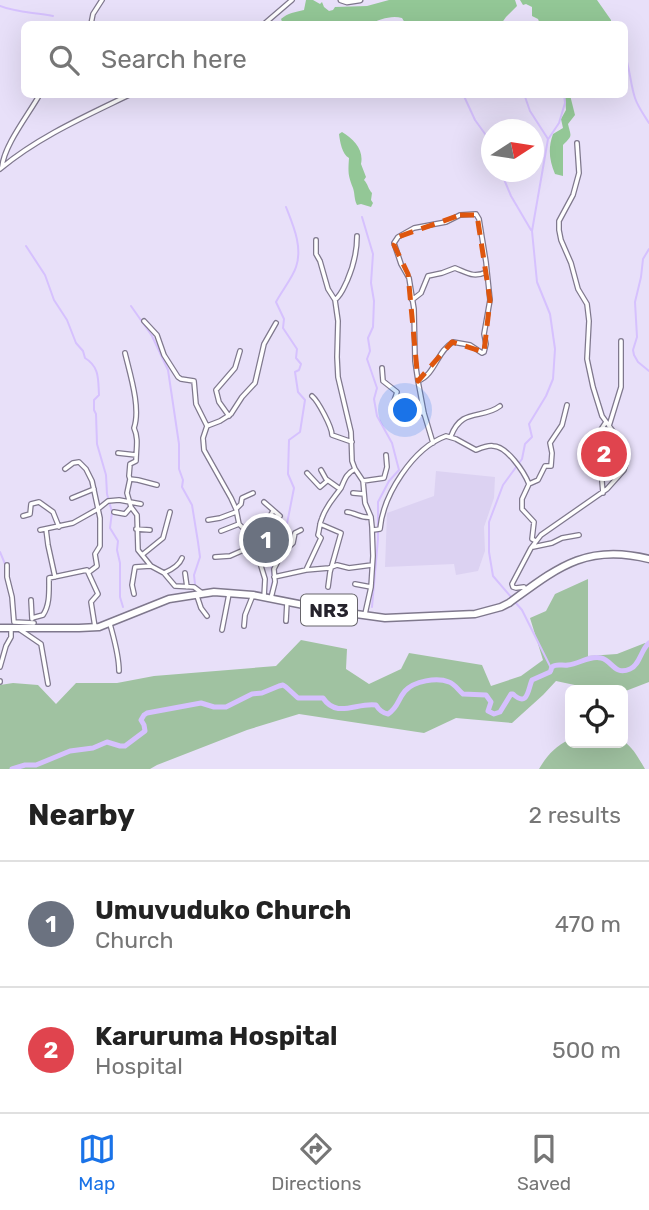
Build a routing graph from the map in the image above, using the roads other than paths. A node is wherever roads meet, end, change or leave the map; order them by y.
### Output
1 (102, 0) edge
2 (292, 0) edge
3 (341, 0) edge
4 (360, 0) edge
5 (92, 21) edge
6 (268, 21) edge
7 (38, 98) edge
8 (123, 98) edge
9 (577, 143) dead end
10 (1, 165) edge
11 (357, 236) dead end
12 (316, 240) dead end
13 (487, 272) junction
14 (335, 300) junction
15 (412, 300) junction
16 (144, 321) dead end
17 (276, 323) dead end
18 (621, 341) dead end
19 (240, 351) dead end
20 (125, 354) dead end
21 (382, 368) dead end
22 (418, 381) junction
23 (312, 396) dead end
24 (500, 405) dead end
25 (567, 405) dead end
26 (424, 413) junction
27 (229, 416) junction
28 (607, 424) junction
29 (207, 426) junction
30 (451, 436) junction
31 (352, 442) junction
32 (433, 443) junction
33 (118, 453) dead end
34 (386, 455) dead end
35 (136, 456) junction
36 (65, 469) dead end
37 (355, 469) junction
38 (321, 470) dead end
39 (307, 473) dead end
40 (130, 479) junction
41 (327, 481) junction
42 (363, 481) junction
43 (315, 482) junction
44 (529, 484) junction
45 (157, 485) dead end
46 (310, 486) dead end
47 (94, 489) junction
48 (340, 489) junction
49 (353, 492) dead end
50 (603, 493) junction
51 (253, 494) dead end
52 (365, 494) junction
53 (72, 498) dead end
54 (264, 502) dead end
55 (130, 504) junction
56 (141, 504) dead end
57 (98, 509) junction
58 (236, 510) junction
59 (273, 511) junction
60 (114, 512) dead end
61 (170, 512) dead end
62 (347, 512) dead end
63 (23, 516) dead end
64 (279, 516) dead end
65 (371, 517) junction
66 (208, 520) dead end
67 (239, 524) junction
68 (320, 524) junction
69 (59, 527) junction
70 (46, 529) junction
71 (136, 529) junction
72 (40, 530) dead end
73 (150, 530) dead end
74 (301, 530) dead end
75 (373, 530) junction
76 (221, 531) dead end
77 (579, 535) dead end
78 (253, 540) junction
79 (536, 541) junction
80 (255, 545) junction
81 (531, 548) junction
82 (142, 555) junction
83 (215, 556) dead end
84 (182, 558) dead end
85 (649, 559) edge
86 (7, 565) dead end
87 (372, 565) junction
88 (151, 566) junction
89 (332, 567) junction
90 (306, 570) junction
91 (89, 572) junction
92 (164, 573) junction
93 (185, 573) dead end
94 (55, 577) junction
95 (274, 578) junction
96 (355, 584) dead end
97 (187, 587) junction
98 (328, 587) dead end
99 (370, 587) junction
100 (526, 591) junction
101 (230, 592) junction
102 (199, 593) junction
103 (134, 594) dead end
104 (253, 595) junction
105 (267, 598) junction
106 (31, 600) dead end
107 (287, 602) junction
108 (208, 616) dead end
109 (364, 616) junction
110 (286, 621) dead end
111 (35, 623) junction
112 (110, 624) junction
113 (0, 626) edge
114 (244, 626) dead end
115 (96, 627) junction
116 (14, 628) junction
117 (222, 630) dead end
118 (0, 667) edge
119 (120, 671) dead end
120 (48, 684) dead end

1 - 5 street
2 - 6 street
3 - 4 main road
7 - 10 street
8 - 10 street
9 - 28 street
11 - 14 street
12 - 14 street
13 - 15 street
13 - 15 street
13 - 22 street
14 - 31 street
15 - 22 street
16 - 29 street
17 - 27 street
18 - 28 street
19 - 27 street
20 - 35 street
21 - 26 street
22 - 26 street
23 - 31 street
24 - 30 street
25 - 44 street
26 - 32 street
27 - 29 street
28 - 50 street
28 - 50 street
29 - 58 street
30 - 32 street
30 - 44 street
31 - 37 street
32 - 75 street
33 - 35 street
34 - 42 street
35 - 40 street
36 - 47 street
37 - 42 street
37 - 48 street
38 - 41 street
39 - 43 street
40 - 45 street
40 - 55 street
41 - 43 street
41 - 48 street
42 - 52 street
43 - 46 street
44 - 79 street
47 - 53 street
47 - 57 street
48 - 68 street
49 - 52 street
50 - 79 street
51 - 58 street
52 - 65 street
54 - 59 street
55 - 56 street
55 - 57 street
55 - 60 street
55 - 71 street
57 - 69 street
57 - 91 street
58 - 66 street
58 - 67 street
59 - 64 street
59 - 78 street
61 - 82 street
62 - 65 street
63 - 69 street
65 - 75 street
67 - 76 street
67 - 78 street
68 - 89 street
68 - 90 street
69 - 70 street
70 - 72 street
70 - 94 street
71 - 73 street
71 - 82 street
74 - 95 street
75 - 87 street
77 - 81 street
78 - 80 street
79 - 81 street
80 - 83 street
80 - 105 street
81 - 100 street
82 - 88 street
84 - 92 street
85 - 100 highway, NR3
86 - 111 street
87 - 89 street
87 - 99 street
88 - 92 street
88 - 103 street
89 - 90 street
89 - 98 street
90 - 95 street
91 - 94 street
91 - 115 street
92 - 97 street
93 - 97 street
94 - 111 street
95 - 105 street
96 - 99 street
97 - 102 street
99 - 109 street
100 - 109 highway, NR3
101 - 102 highway, NR3
101 - 104 highway, NR3
101 - 117 street
102 - 108 street
102 - 112 highway, NR3
104 - 105 highway, NR3
104 - 114 street
105 - 107 highway, NR3
106 - 111 street
107 - 109 highway, NR3
107 - 110 street
111 - 115 highway, NR3
111 - 116 highway, NR3
112 - 115 highway, NR3
112 - 119 street
113 - 116 highway, NR3
116 - 118 street
116 - 120 street

